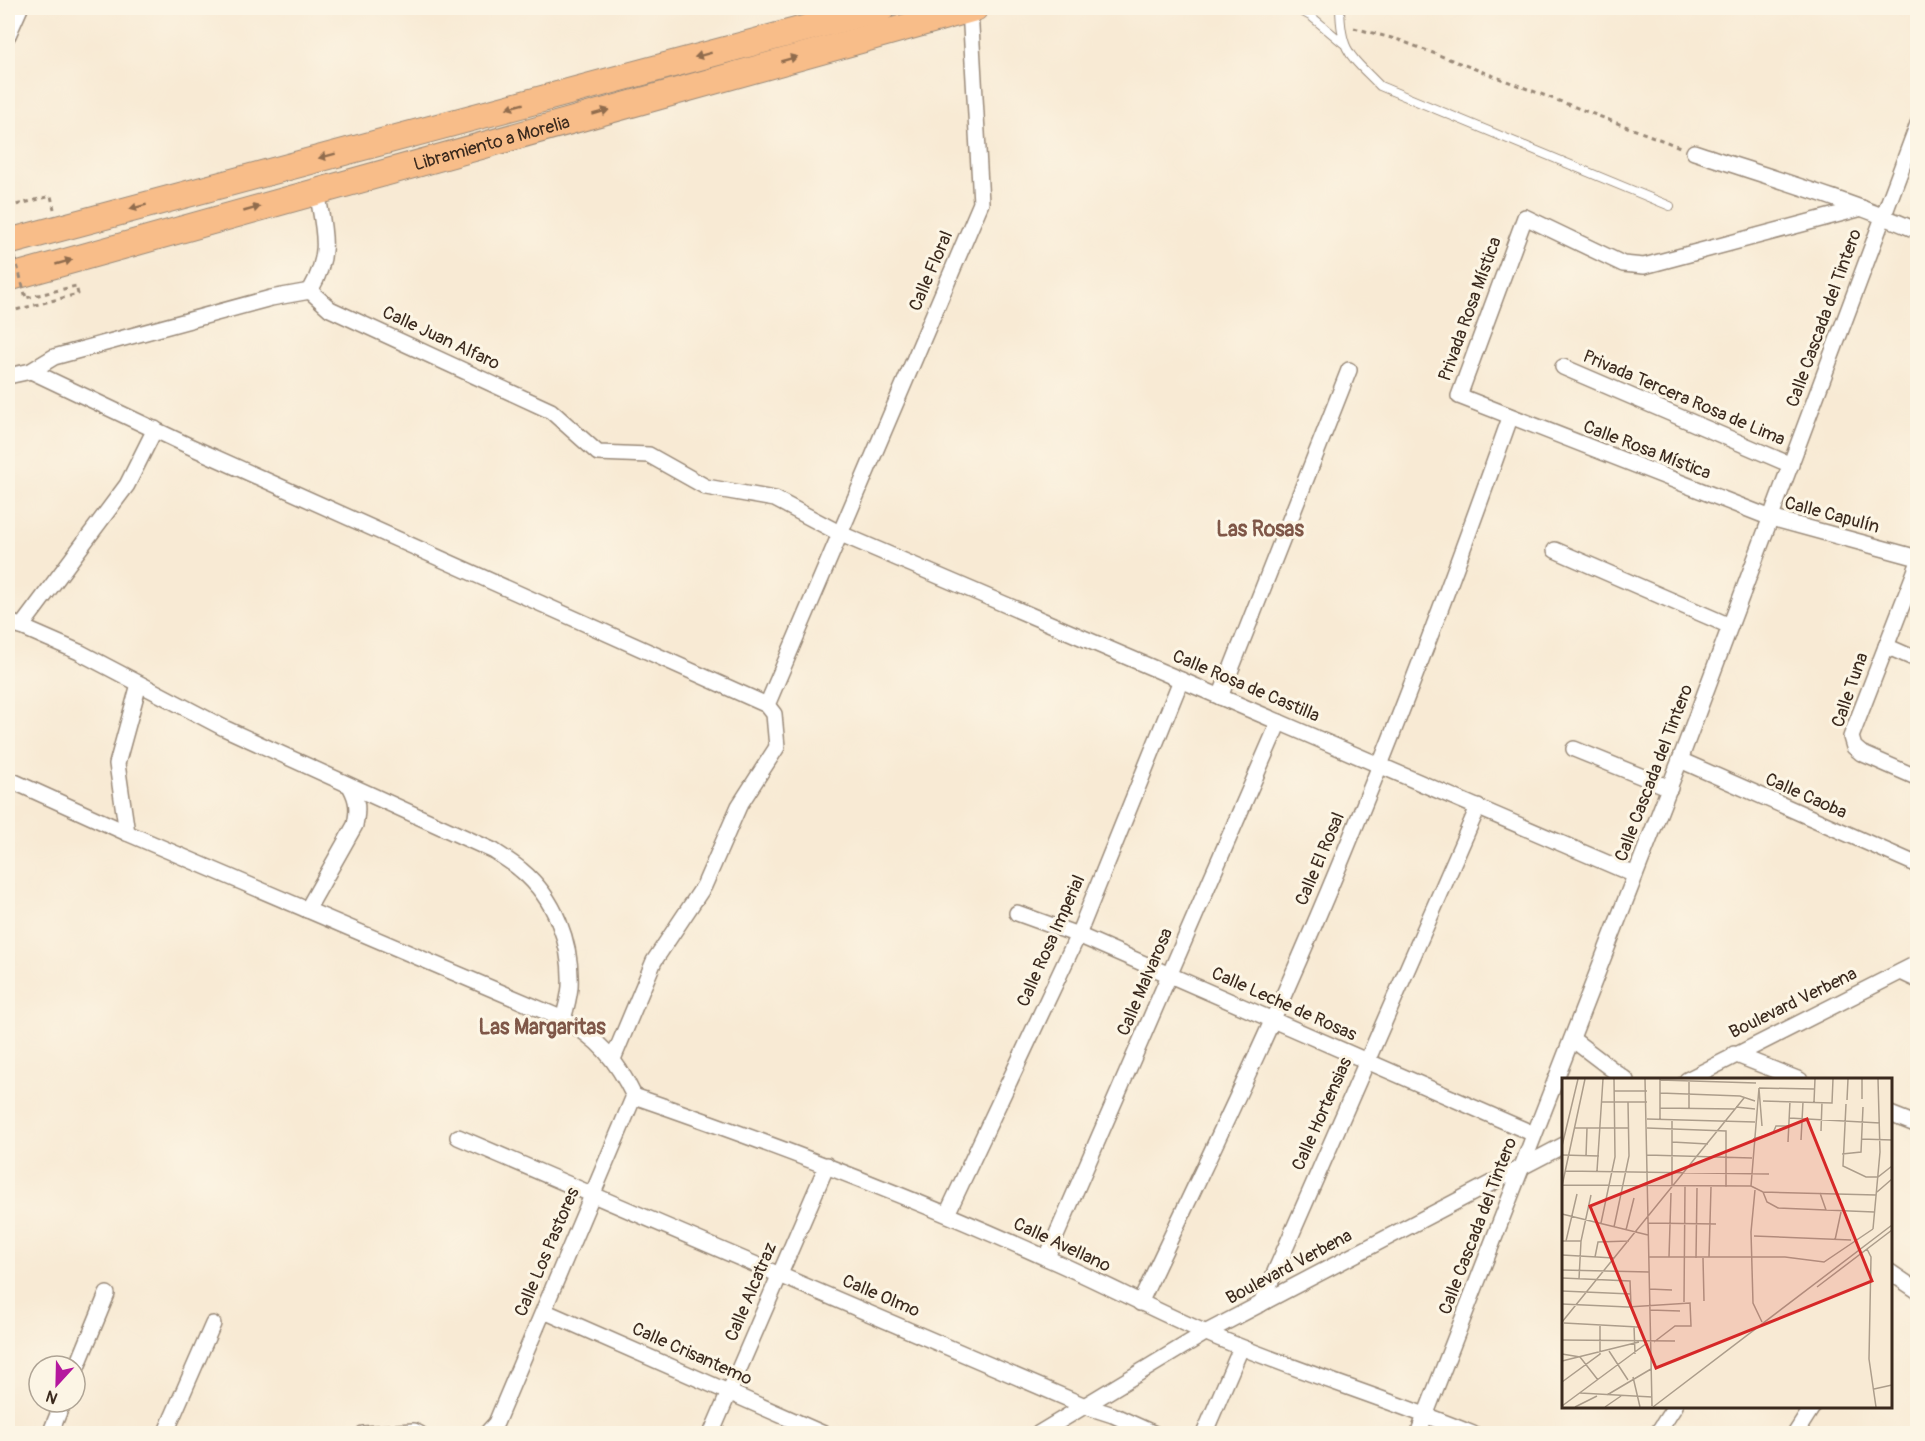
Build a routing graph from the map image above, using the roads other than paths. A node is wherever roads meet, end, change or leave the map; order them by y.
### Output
1 (20, 8) edge
2 (882, 8) edge
3 (973, 8) edge
4 (1296, 8) edge
5 (1340, 8) edge
6 (8, 34) edge
7 (1343, 43) junction
8 (1917, 124) edge
9 (1694, 152) road end
10 (317, 191) junction
11 (1670, 206) dead end
12 (1862, 208) junction
13 (1883, 216) junction
14 (1917, 217) edge
15 (1900, 223) junction
16 (1917, 231) edge
17 (8, 242) edge
18 (8, 278) edge
19 (310, 291) junction
20 (1563, 367) dead end
21 (1349, 370) dead end
22 (31, 371) junction
23 (8, 376) edge
24 (1510, 418) junction
25 (154, 429) junction
26 (1791, 465) junction
27 (1771, 518) junction
28 (841, 534) junction
29 (1555, 550) dead end
30 (1917, 558) edge
31 (1917, 564) edge
32 (14, 624) edge
33 (1730, 626) junction
34 (1886, 646) junction
35 (1917, 660) edge
36 (1181, 680) junction
37 (140, 684) junction
38 (1220, 697) junction
39 (767, 705) junction
40 (1279, 722) junction
41 (1574, 749) dead end
42 (1680, 760) junction
43 (1380, 765) junction
44 (1917, 778) edge
45 (8, 779) edge
46 (351, 788) junction
47 (1670, 788) junction
48 (1478, 807) junction
49 (126, 833) junction
50 (1917, 865) edge
51 (1635, 875) junction
52 (308, 910) junction
53 (1017, 913) dead end
54 (1078, 934) junction
55 (1917, 963) edge
56 (1901, 972) junction
57 (1169, 975) junction
58 (1917, 980) edge
59 (563, 1019) junction
60 (1273, 1020) junction
61 (1572, 1039) junction
62 (1734, 1054) junction
63 (613, 1059) junction
64 (1367, 1061) junction
65 (1623, 1078) edge
66 (1691, 1078) edge
67 (1795, 1078) edge
68 (634, 1096) junction
69 (1892, 1115) edge
70 (1917, 1125) edge
71 (1534, 1134) junction
72 (458, 1137) dead end
73 (1562, 1146) edge
74 (827, 1165) junction
75 (1522, 1167) junction
76 (592, 1195) junction
77 (947, 1214) junction
78 (1047, 1257) junction
79 (781, 1274) junction
80 (1893, 1278) edge
81 (1917, 1291) edge
82 (107, 1294) dead end
83 (1140, 1303) junction
84 (1261, 1304) junction
85 (543, 1311) junction
86 (213, 1324) dead end
87 (1205, 1333) junction
88 (1242, 1348) junction
89 (82, 1354) edge
90 (729, 1392) junction
91 (1085, 1406) junction
92 (1674, 1408) edge
93 (1812, 1408) edge
94 (58, 1414) edge
95 (1426, 1414) junction
96 (491, 1428) edge
97 (50, 1434) edge
98 (165, 1434) edge
99 (363, 1434) edge
100 (420, 1434) edge
101 (711, 1434) edge
102 (824, 1434) edge
103 (1038, 1434) edge
104 (1155, 1434) edge
105 (1204, 1434) edge
106 (1418, 1434) edge
107 (1473, 1434) edge
108 (1657, 1434) edge
109 (1795, 1434) edge

1 - 6 street
2 -> 17 highway, Libramiento a Morelia
10 -> 3 highway, Libramiento a Morelia
3 - 28 street, Calle Floral
4 - 7 lane
5 - 7 lane
7 - 11 lane
8 - 13 street, Calle Cascada del Tintero
9 - 12 street
18 -> 10 highway, Libramiento a Morelia
10 - 19 street
12 - 13 street
12 - 24 street, Privada Rosa Mística
13 - 15 street
13 - 26 street, Calle Cascada del Tintero
14 - 15 street
15 - 16 street
19 - 22 street
19 - 28 street, Calle Juan Alfaro
20 - 26 street, Privada Tercera Rosa de Lima
21 - 38 street
22 - 23 street
22 - 25 street
24 - 27 street, Calle Rosa Mística
24 - 43 street, Calle El Rosal
25 - 32 street
25 - 39 street
26 - 27 street, Calle Cascada del Tintero
27 - 30 street, Calle Capulín
27 - 33 street, Calle Cascada del Tintero
28 - 36 street, Calle Rosa de Castilla
28 - 39 street, Calle Floral
29 - 33 street
31 - 34 street
32 - 37 street
33 - 42 street, Calle Cascada del Tintero
34 - 35 street
34 - 44 street, Calle Tuna
36 - 38 street, Calle Rosa de Castilla
36 - 54 street, Calle Rosa Imperial
37 - 46 street
37 - 49 street
38 - 40 street, Calle Rosa de Castilla
39 - 63 street
40 - 43 street, Calle Rosa de Castilla
40 - 57 street, Calle Malvarosa
41 - 47 street
42 - 47 street, Calle Cascada del Tintero
42 - 50 street, Calle Caoba
43 - 48 street, Calle Rosa de Castilla
43 - 60 street, Calle El Rosal
45 - 49 street
46 - 52 street
46 - 59 street
47 - 51 street, Calle Cascada del Tintero
48 - 51 street, Calle Rosa de Castilla
48 - 64 street, Calle Hortensias
49 - 52 street
51 - 61 street, Calle Cascada del Tintero
52 - 59 street
53 - 54 street, Calle Leche de Rosas
54 - 57 street, Calle Leche de Rosas
54 - 77 street, Calle Rosa Imperial
55 - 56 street, Boulevard Verbena
56 - 58 street
56 - 62 street, Boulevard Verbena
57 - 60 street, Calle Leche de Rosas
57 - 78 street, Calle Malvarosa
59 - 63 street
60 - 64 street, Calle Leche de Rosas
60 - 83 street, Calle El Rosal
61 - 65 street
61 - 71 street, Calle Cascada del Tintero
62 - 66 street, Boulevard Verbena
62 - 67 street
63 - 68 street
64 - 71 street, Calle Leche de Rosas
64 - 84 street, Calle Hortensias
68 - 74 street, Calle Avellano
68 - 76 street, Calle Los Pastores
69 - 70 street
71 - 75 street, Calle Cascada del Tintero
72 - 76 street, Calle Olmo
73 - 75 street, Boulevard Verbena
74 - 77 street, Calle Avellano
74 - 79 street, Calle Alcatraz
75 - 84 street, Boulevard Verbena
75 - 95 street, Calle Cascada del Tintero
76 - 79 street, Calle Olmo
76 - 85 street, Calle Los Pastores
77 - 78 street, Calle Avellano
78 - 83 street, Calle Avellano
79 - 90 street, Calle Alcatraz
79 - 91 street, Calle Olmo
80 - 81 street
82 - 89 street
83 - 87 street, Calle Avellano
84 - 87 street, Boulevard Verbena
85 - 90 street, Calle Crisantemo
85 - 96 street, Calle Los Pastores
86 - 98 street
87 - 88 street, Calle Avellano
87 - 91 street, Boulevard Verbena
88 - 95 street, Calle Avellano
88 - 105 street
90 - 101 street, Calle Alcatraz
90 - 102 street, Calle Crisantemo
91 - 103 street, Boulevard Verbena
91 - 104 street, Calle Olmo
92 - 108 street
93 - 109 street
94 - 97 street
95 - 106 street, Calle Cascada del Tintero
95 - 107 street, Calle Avellano
99 - 100 street

